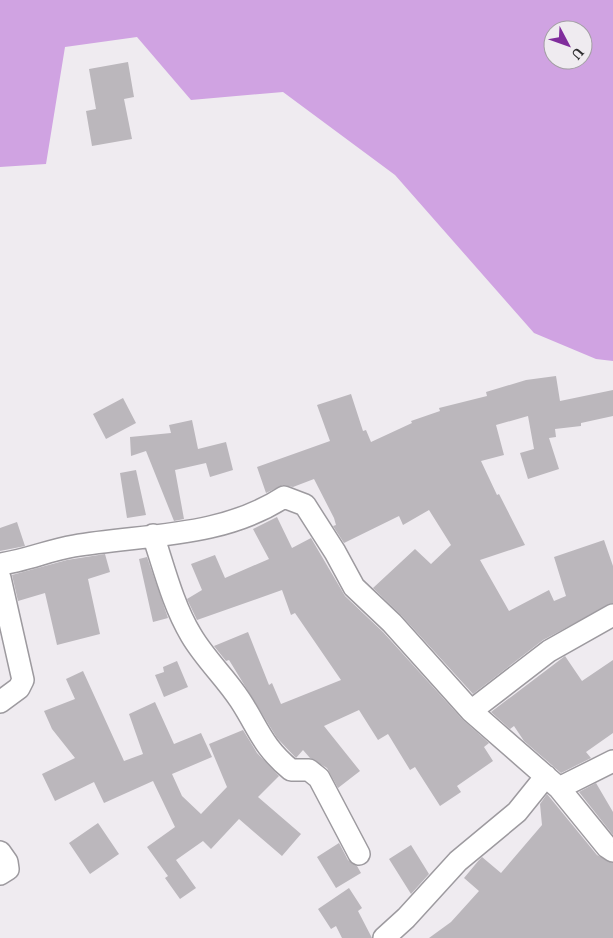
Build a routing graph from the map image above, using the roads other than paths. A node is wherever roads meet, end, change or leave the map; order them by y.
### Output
1 (153, 535) junction
2 (0, 564) edge
3 (0, 578) edge
4 (613, 615) edge
5 (0, 702) edge
6 (472, 711) junction
7 (613, 761) edge
8 (553, 782) junction
9 (613, 851) edge
10 (0, 852) edge
11 (359, 854) dead end
12 (0, 874) edge
13 (384, 938) edge

1 - 2 street
1 - 6 street
1 - 11 street
3 - 5 street
4 - 6 street
6 - 8 street
7 - 8 street
8 - 9 street
8 - 13 street
10 - 12 street

